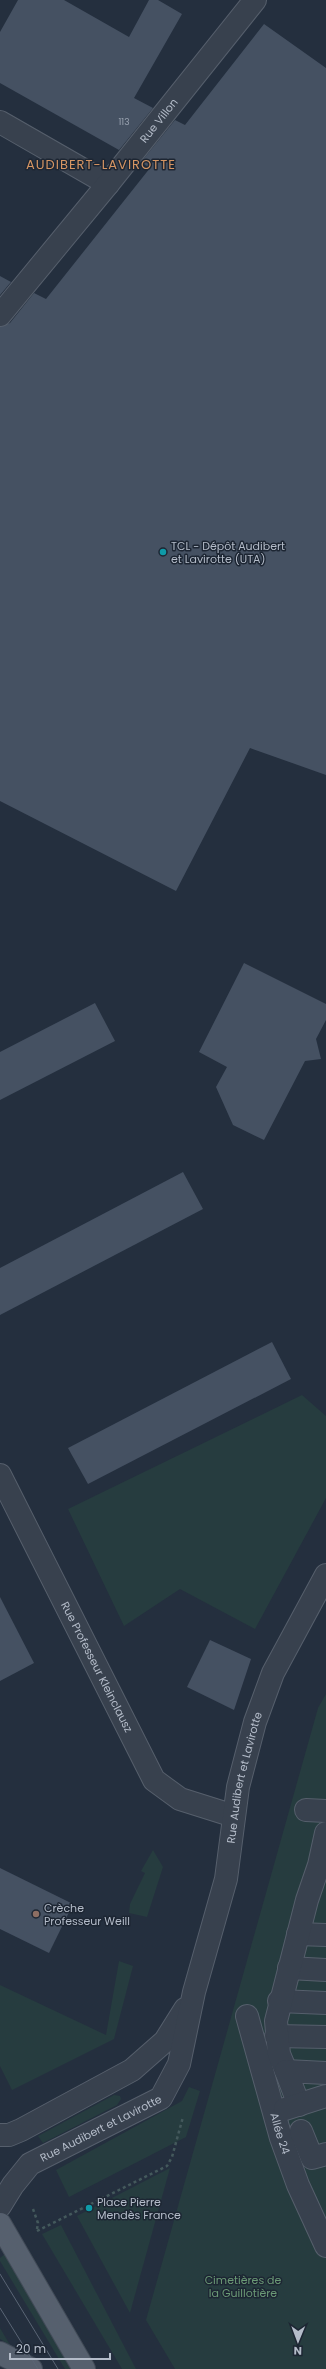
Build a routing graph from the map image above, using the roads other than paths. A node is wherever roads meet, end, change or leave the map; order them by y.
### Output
1 (255, 0) edge
2 (0, 122) edge
3 (108, 184) junction
4 (0, 314) edge
5 (0, 1475) edge
6 (326, 1575) edge
7 (234, 1816) junction
8 (326, 1833) edge
9 (323, 1865) edge
10 (316, 1900) edge
11 (298, 1934) junction
12 (326, 1935) edge
13 (288, 1968) junction
14 (326, 1970) edge
15 (194, 1992) junction
16 (279, 2001) junction
17 (326, 2004) edge
18 (247, 2016) dead end
19 (276, 2036) junction
20 (326, 2037) edge
21 (286, 2071) junction
22 (326, 2073) edge
23 (326, 2096) edge
24 (299, 2105) junction
25 (274, 2112) junction
26 (301, 2131) dead end
27 (0, 2136) edge
28 (325, 2157) edge
29 (0, 2206) edge
30 (0, 2224) edge
31 (326, 2246) edge
32 (0, 2353) edge
33 (32, 2369) edge
34 (84, 2369) edge

1 - 3 street, Rue Villon
2 - 3 street
3 - 4 street, Rue Villon
5 - 7 street, Rue Professeur Kleinclausz
6 - 7 street, Rue Audibert et Lavirotte
7 - 15 street, Rue Audibert et Lavirotte
8 - 9 street
9 - 10 street
10 - 11 street
11 - 12 street
11 - 13 street
13 - 14 street
13 - 16 street
15 - 27 street, Rue Audibert et Lavirotte
15 - 29 street, Rue Audibert et Lavirotte
16 - 17 street
16 - 19 street
18 - 25 street, Allée 24
19 - 20 street
19 - 21 street
21 - 22 street
21 - 24 street
23 - 24 street
24 - 25 street
25 - 31 street, Allée 24
26 - 28 street
30 - 34 main road
32 - 33 main road

